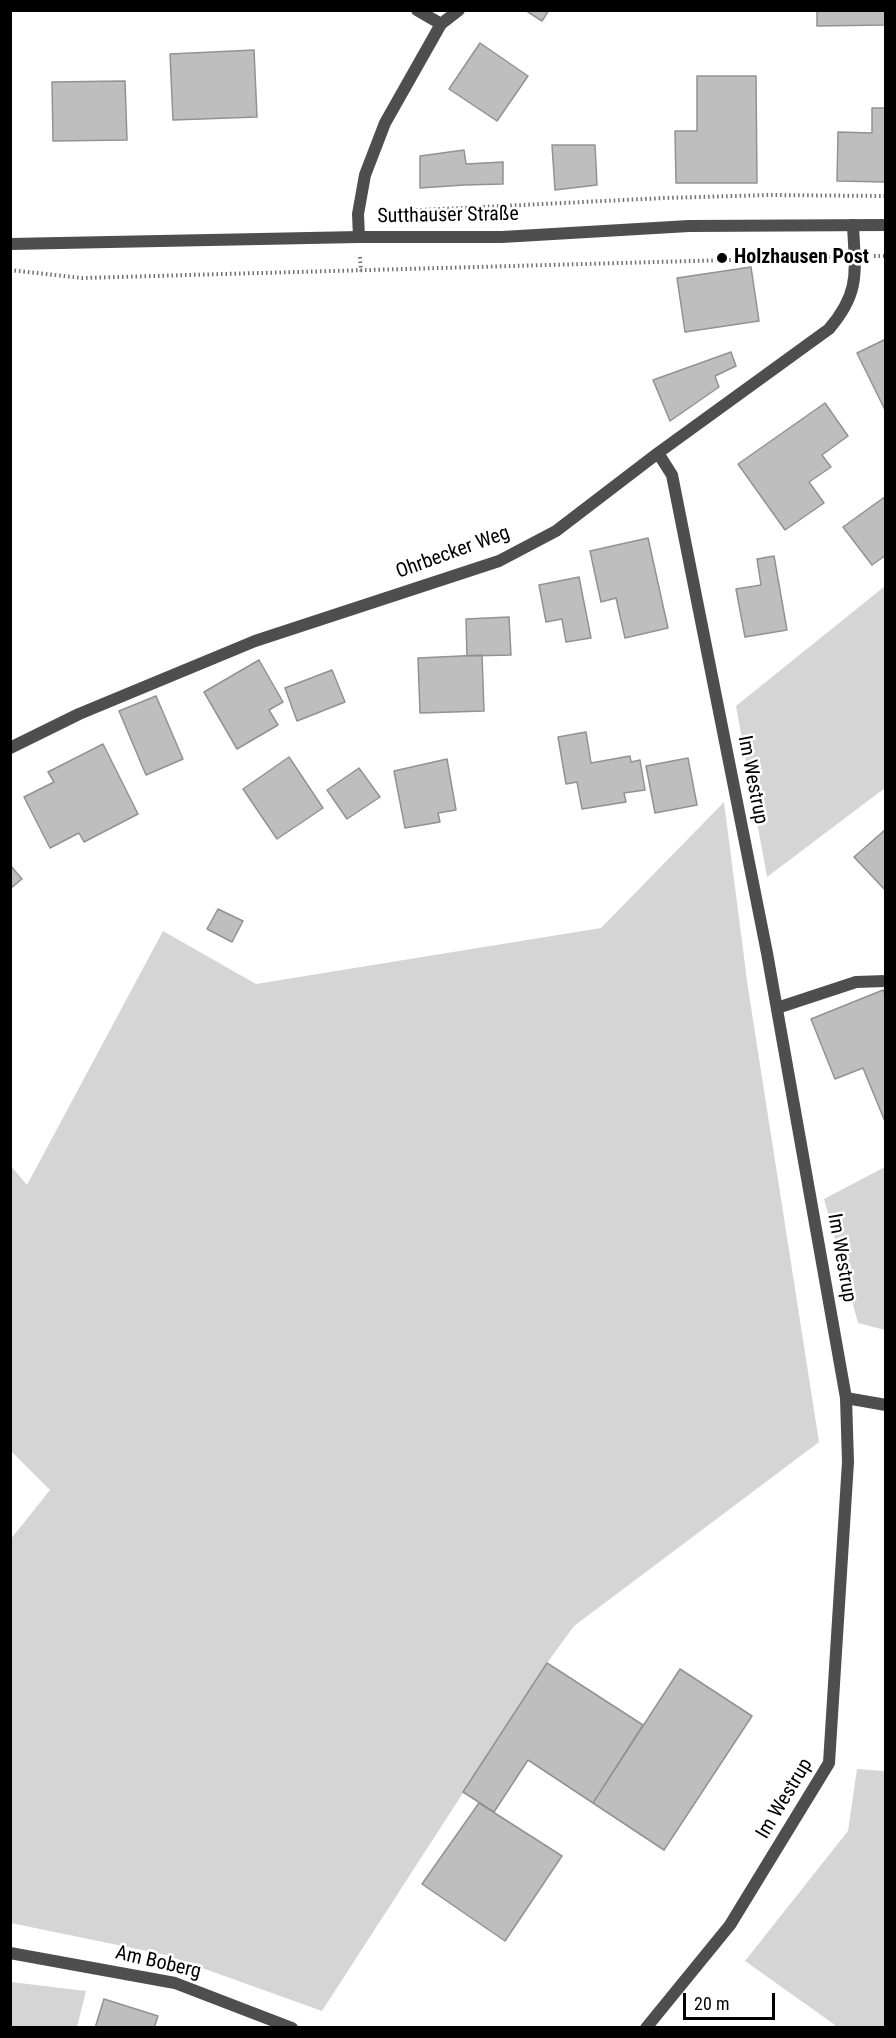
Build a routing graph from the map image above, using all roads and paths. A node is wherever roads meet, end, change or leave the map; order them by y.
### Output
1 (417, 10) edge
2 (459, 10) edge
3 (441, 24) junction
4 (885, 196) edge
5 (358, 214) junction
6 (853, 225) junction
7 (885, 225) edge
8 (359, 237) junction
9 (10, 244) edge
10 (855, 255) junction
11 (10, 270) edge
12 (658, 453) junction
13 (10, 748) edge
14 (885, 981) edge
15 (777, 1008) junction
16 (846, 1398) junction
17 (885, 1405) edge
18 (10, 1953) edge
19 (292, 2028) edge
20 (646, 2028) edge

1 - 3 street
2 - 3 street
3 - 5 street
4 - 5 path, Sutthauser Straße
5 - 8 street
6 - 7 street, Sutthauser Straße
6 - 8 street, Sutthauser Straße
6 - 10 street, Ohrbecker Weg
8 - 9 street, Sutthauser Straße
10 - 11 path
10 - 12 street, Ohrbecker Weg
12 - 13 street, Ohrbecker Weg
12 - 15 street, Im Westrup
14 - 15 street
15 - 16 street, Im Westrup
16 - 17 street
16 - 20 street, Im Westrup
18 - 19 street, Am Boberg

